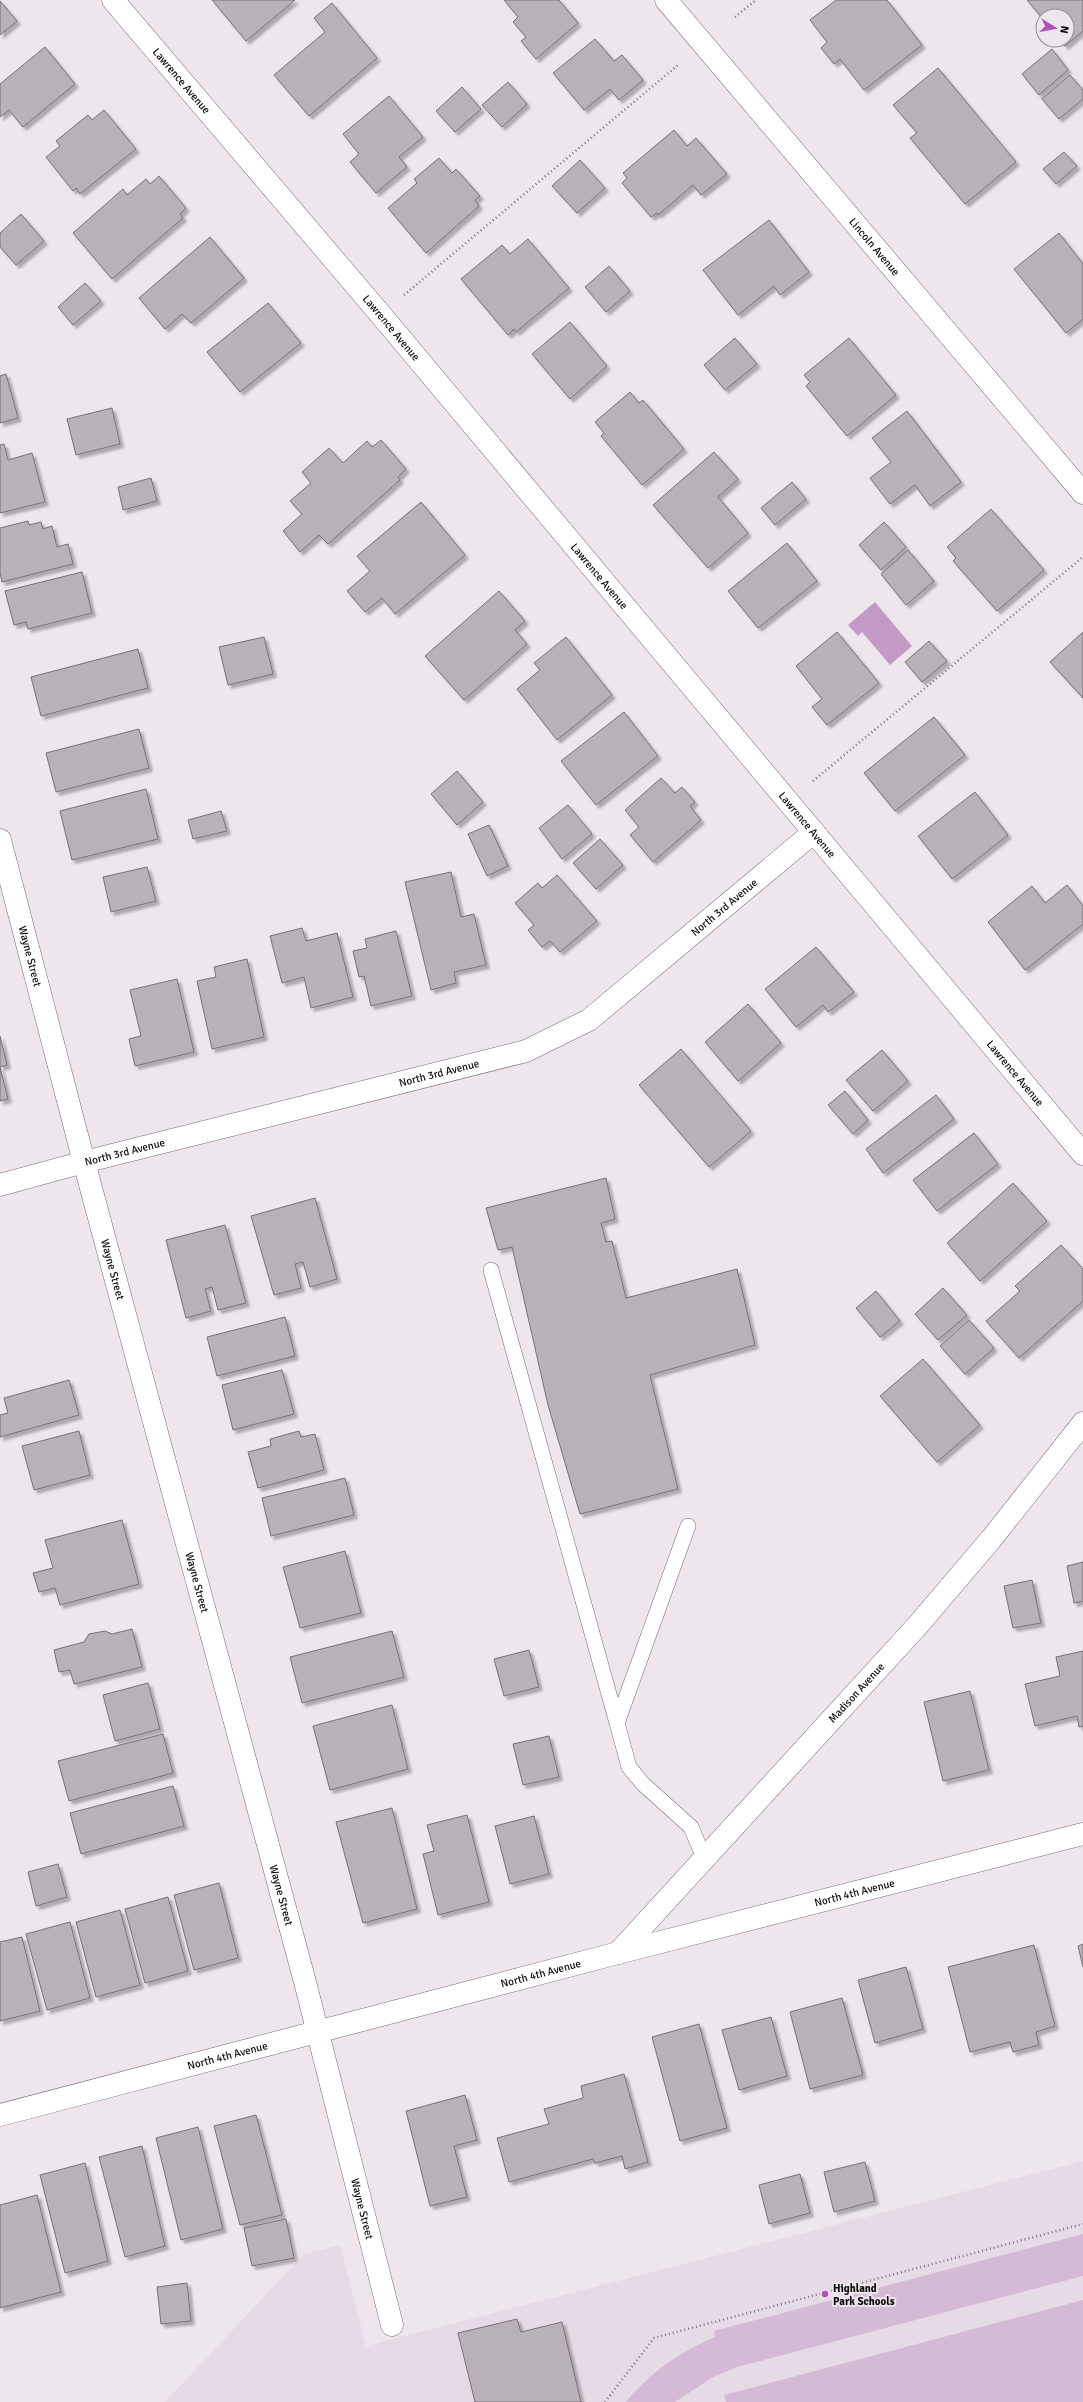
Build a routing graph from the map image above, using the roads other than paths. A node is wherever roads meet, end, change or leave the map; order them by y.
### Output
1 (113, 0) edge
2 (666, 0) edge
3 (1083, 492) edge
4 (814, 832) junction
5 (0, 840) edge
6 (1083, 1154) edge
7 (84, 1162) junction
8 (0, 1185) edge
9 (491, 1270) dead end
10 (1083, 1423) edge
11 (688, 1526) dead end
12 (617, 1723) junction
13 (1083, 1834) edge
14 (704, 1858) junction
15 (618, 1953) junction
16 (318, 2031) junction
17 (0, 2115) edge
18 (392, 2325) dead end

1 - 4 street, Lawrence Avenue
2 - 3 street, Lincoln Avenue
4 - 6 street, Lawrence Avenue
4 - 7 street, North 3rd Avenue
5 - 7 street, Wayne Street
7 - 8 street, North 3rd Avenue
7 - 16 street, Wayne Street
9 - 12 lane
10 - 14 street, Madison Avenue
11 - 12 lane
12 - 14 lane
13 - 15 street, North 4th Avenue
14 - 15 street, Madison Avenue
15 - 16 street, North 4th Avenue
16 - 17 street, North 4th Avenue
16 - 18 street, Wayne Street

